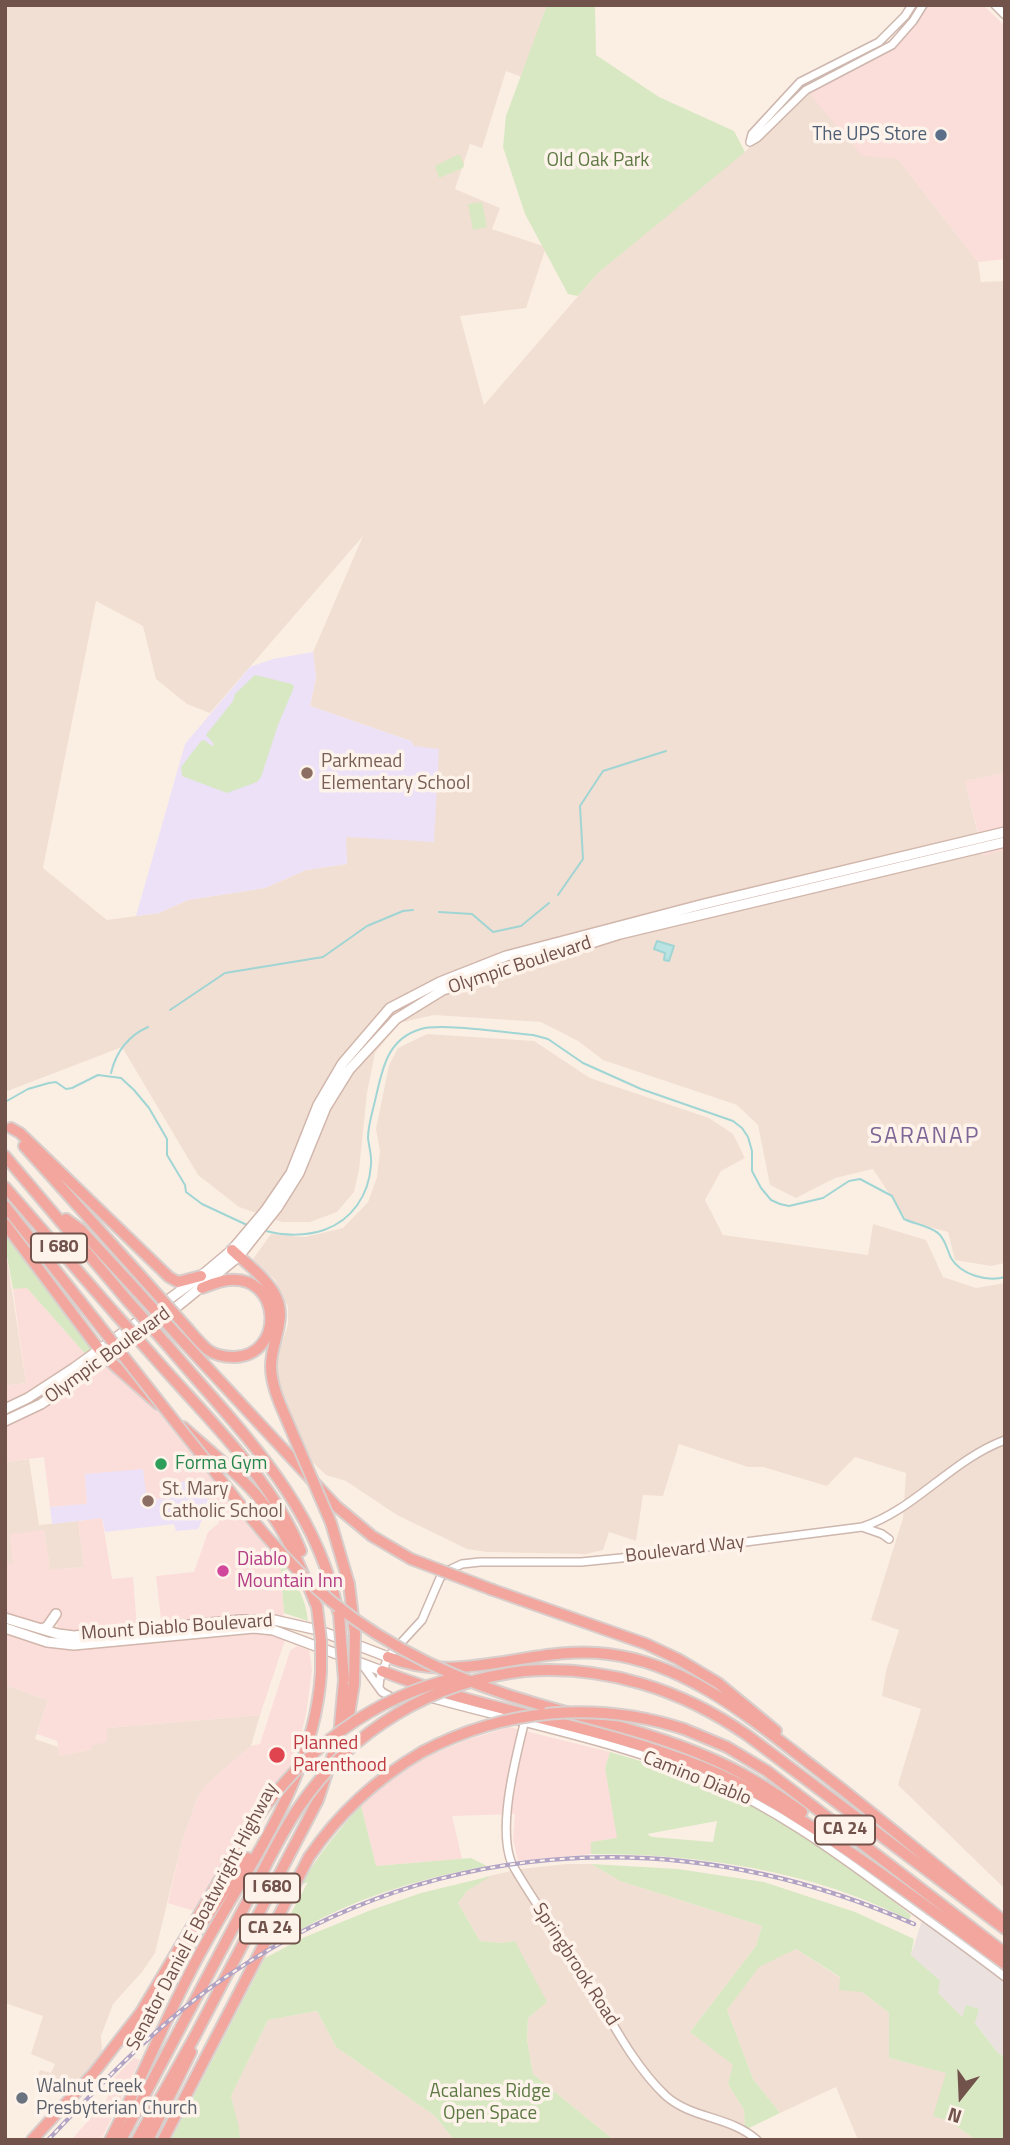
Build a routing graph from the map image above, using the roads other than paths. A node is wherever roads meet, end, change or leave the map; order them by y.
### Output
1 (912, 5) edge
2 (923, 5) edge
3 (995, 5) edge
4 (1005, 15) edge
5 (1005, 832) edge
6 (1005, 842) edge
7 (8, 1125) edge
8 (5, 1156) edge
9 (5, 1187) edge
10 (5, 1206) edge
11 (52, 1209) junction
12 (269, 1212) junction
13 (5, 1224) edge
14 (235, 1253) junction
15 (201, 1282) junction
16 (102, 1352) junction
17 (5, 1409) edge
18 (5, 1421) edge
19 (1005, 1440) edge
20 (862, 1527) junction
21 (889, 1539) dead end
22 (317, 1607) junction
23 (56, 1614) dead end
24 (5, 1618) edge
25 (5, 1628) edge
26 (41, 1629) junction
27 (388, 1657) junction
28 (360, 1662) junction
29 (382, 1671) junction
30 (525, 1671) junction
31 (349, 1682) junction
32 (380, 1687) junction
33 (565, 1712) junction
34 (524, 1724) junction
35 (794, 1752) junction
36 (260, 1846) junction
37 (1005, 1922) edge
38 (1005, 1929) edge
39 (1000, 1950) edge
40 (1005, 1964) edge
41 (1005, 1977) edge
42 (195, 2036) junction
43 (93, 2074) junction
44 (32, 2140) edge
45 (110, 2140) edge
46 (121, 2140) edge
47 (137, 2140) edge
48 (148, 2140) edge
49 (163, 2140) edge
50 (757, 2140) edge

1 - 2 street
3 - 4 street
5 - 12 main road, Olympic Boulevard
6 - 12 main road, Olympic Boulevard
7 - 15 highway
7 - 15 highway, bridge
8 - 11 highway, I 680
9 - 22 highway, Senator Daniel E Boatwright Highway / I 680, bridge
10 - 33 highway, bridge
11 - 31 highway, I 680, bridge
11 - 35 highway, bridge
12 - 14 main road, Olympic Boulevard
13 - 16 highway
14 - 15 main road, Olympic Boulevard
14 - 31 highway, bridge
15 - 16 main road, Olympic Boulevard
16 - 17 main road, Olympic Boulevard
16 - 18 main road, Olympic Boulevard
16 - 22 highway
19 - 20 street, Boulevard Way
20 - 21 street
20 - 27 street, Boulevard Way
22 - 36 highway, Senator Daniel E Boatwright Highway / I 680, bridge
23 - 26 main road
24 - 26 main road, Mount Diablo Boulevard
25 - 28 main road, Mount Diablo Boulevard
26 - 27 main road, Mount Diablo Boulevard
27 - 29 street
27 - 35 highway
28 - 29 main road, Mount Diablo Boulevard
28 - 32 street
29 - 32 street
29 - 40 highway
30 - 38 highway
30 - 43 highway, bridge
30 - 46 highway, bridge
31 - 42 highway, I 680
32 - 34 street, Camino Diablo
33 - 39 highway
33 - 39 highway, CA 24, bridge
33 - 49 highway, CA 24, bridge
34 - 41 street, Camino Diablo
34 - 50 street, Springbrook Road
35 - 37 highway, CA 24
36 - 43 highway
36 - 45 highway, Senator Daniel E Boatwright Highway / I 680
42 - 47 highway, I 680
42 - 48 highway
43 - 44 highway

